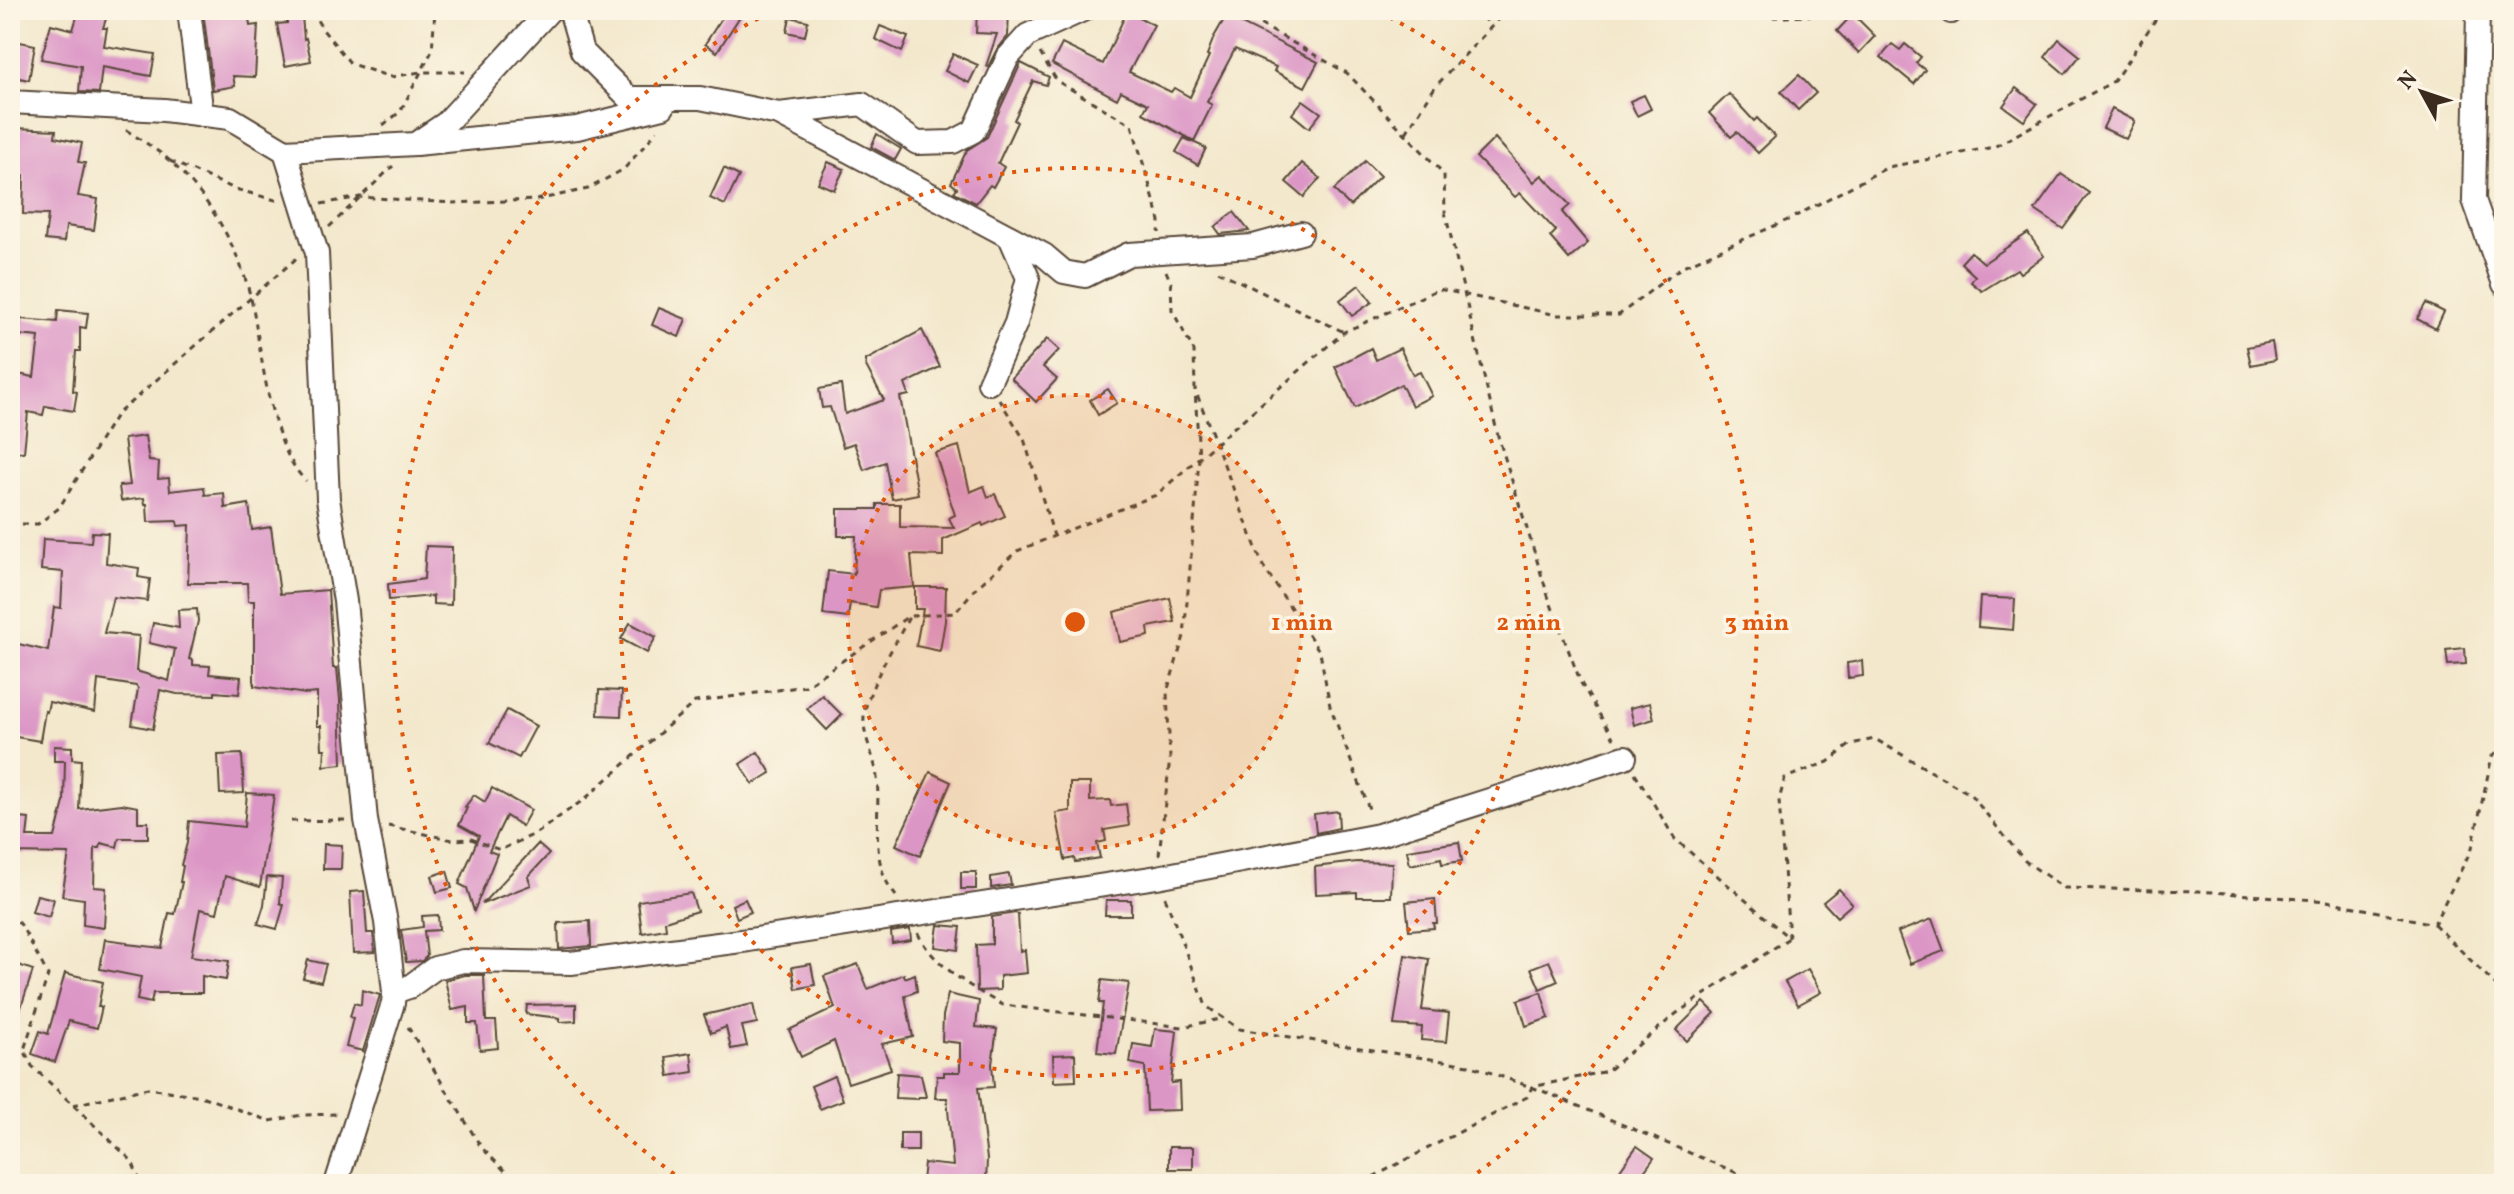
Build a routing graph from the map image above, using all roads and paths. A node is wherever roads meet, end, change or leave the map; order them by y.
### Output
1 (189, 10) edge
2 (311, 10) edge
3 (435, 10) edge
4 (550, 10) edge
5 (570, 10) edge
6 (1083, 10) edge
7 (1215, 10) edge
8 (1473, 10) edge
9 (1507, 10) edge
10 (1713, 10) edge
11 (1860, 10) edge
12 (2041, 10) edge
13 (2162, 10) edge
14 (2478, 10) edge
15 (1951, 11) edge
16 (1492, 25) junction
17 (1028, 35) junction
18 (499, 65) junction
19 (420, 72) junction
20 (700, 98) junction
21 (10, 102) edge
22 (675, 104) junction
23 (93, 106) junction
24 (779, 114) junction
25 (202, 115) junction
26 (1406, 133) junction
27 (415, 144) junction
28 (355, 147) junction
29 (285, 151) junction
30 (170, 161) junction
31 (360, 197) junction
32 (303, 207) junction
33 (1301, 233) dead end
34 (1010, 237) junction
35 (314, 242) junction
36 (1158, 254) junction
37 (1218, 271) dead end
38 (2504, 284) edge
39 (1465, 295) junction
40 (251, 300) junction
41 (1344, 332) junction
42 (989, 383) joint
43 (1195, 389) junction
44 (1217, 443) junction
45 (1199, 458) junction
46 (328, 499) junction
47 (10, 524) edge
48 (1054, 536) junction
49 (2504, 746) edge
50 (1625, 757) junction
51 (1379, 835) junction
52 (453, 840) dead end
53 (1157, 877) junction
54 (10, 912) edge
55 (2434, 924) junction
56 (1789, 938) junction
57 (2504, 993) edge
58 (394, 997) junction
59 (1532, 1087) junction
60 (73, 1105) junction
61 (360, 1107) junction
62 (141, 1184) edge
63 (336, 1184) edge
64 (518, 1184) edge
65 (1302, 1184) edge
66 (1745, 1184) edge

1 - 25 street
2 - 19 path
3 - 19 path
4 - 18 street
5 - 20 street
6 - 17 street
7 - 26 path
8 - 16 path
9 - 16 path
10 - 11 path
12 - 15 path
13 - 39 path
14 - 38 street
16 - 26 path
17 - 24 street
17 - 36 path
18 - 19 path
18 - 27 street
19 - 28 path
20 - 22 street
20 - 24 street
21 - 23 street
22 - 27 street
22 - 31 path
23 - 25 street
23 - 30 path
24 - 34 street
25 - 29 street
26 - 39 path
27 - 28 street
27 - 31 path
28 - 29 street
29 - 32 street
30 - 32 path
30 - 40 path
31 - 32 path
31 - 35 path
32 - 35 street
33 - 36 street
34 - 36 street
34 - 42 street
35 - 40 path
35 - 46 street
36 - 43 path
37 - 41 path
39 - 41 path
39 - 50 path
40 - 46 path
40 - 47 path
41 - 44 path
42 - 48 path
43 - 44 path
43 - 45 path
44 - 45 path
44 - 51 path
45 - 48 path
45 - 53 path
46 - 58 street
48 - 52 path
49 - 55 path
50 - 51 street
50 - 56 path
51 - 53 street
53 - 58 street
53 - 59 path
54 - 60 path
55 - 56 path
55 - 57 path
56 - 59 path
58 - 61 street
58 - 64 path
59 - 65 path
59 - 66 path
60 - 61 path
60 - 62 path
61 - 63 street

